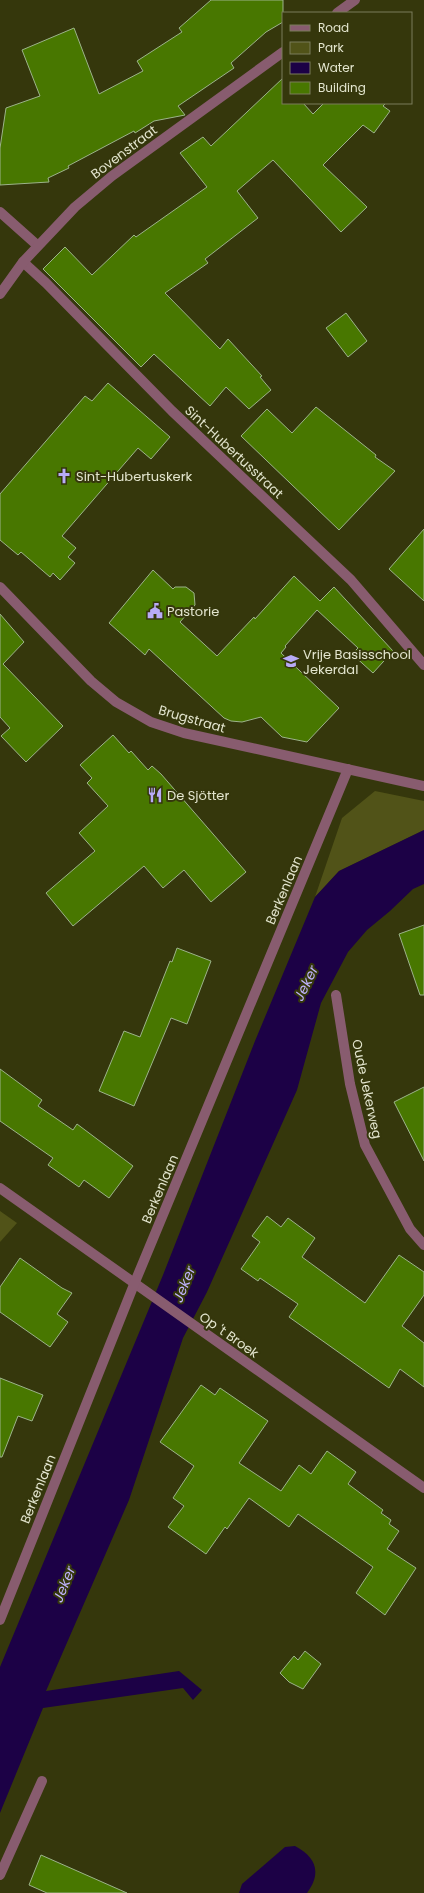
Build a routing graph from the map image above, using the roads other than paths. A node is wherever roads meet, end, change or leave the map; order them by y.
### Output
1 (355, 0) edge
2 (338, 12) edge
3 (282, 53) edge
4 (0, 212) edge
5 (37, 245) junction
6 (23, 262) junction
7 (0, 294) edge
8 (0, 587) edge
9 (424, 665) edge
10 (348, 769) junction
11 (424, 786) edge
12 (336, 995) dead end
13 (0, 1188) edge
14 (424, 1245) edge
15 (135, 1282) junction
16 (424, 1488) edge
17 (0, 1620) edge
18 (42, 1780) dead end
19 (0, 1875) edge

1 - 2 street
3 - 5 street, Bovenstraat
4 - 5 street
5 - 6 street, Bovenstraat
6 - 7 street, Bovenstraat
6 - 9 street, Sint-Hubertusstraat
8 - 10 street, Brugstraat
10 - 11 street, Brugstraat
10 - 15 street, Berkenlaan
12 - 14 street, Oude Jekerweg
13 - 15 street, Op 't Broek
15 - 16 street, Op 't Broek
15 - 17 street, Berkenlaan
18 - 19 street

